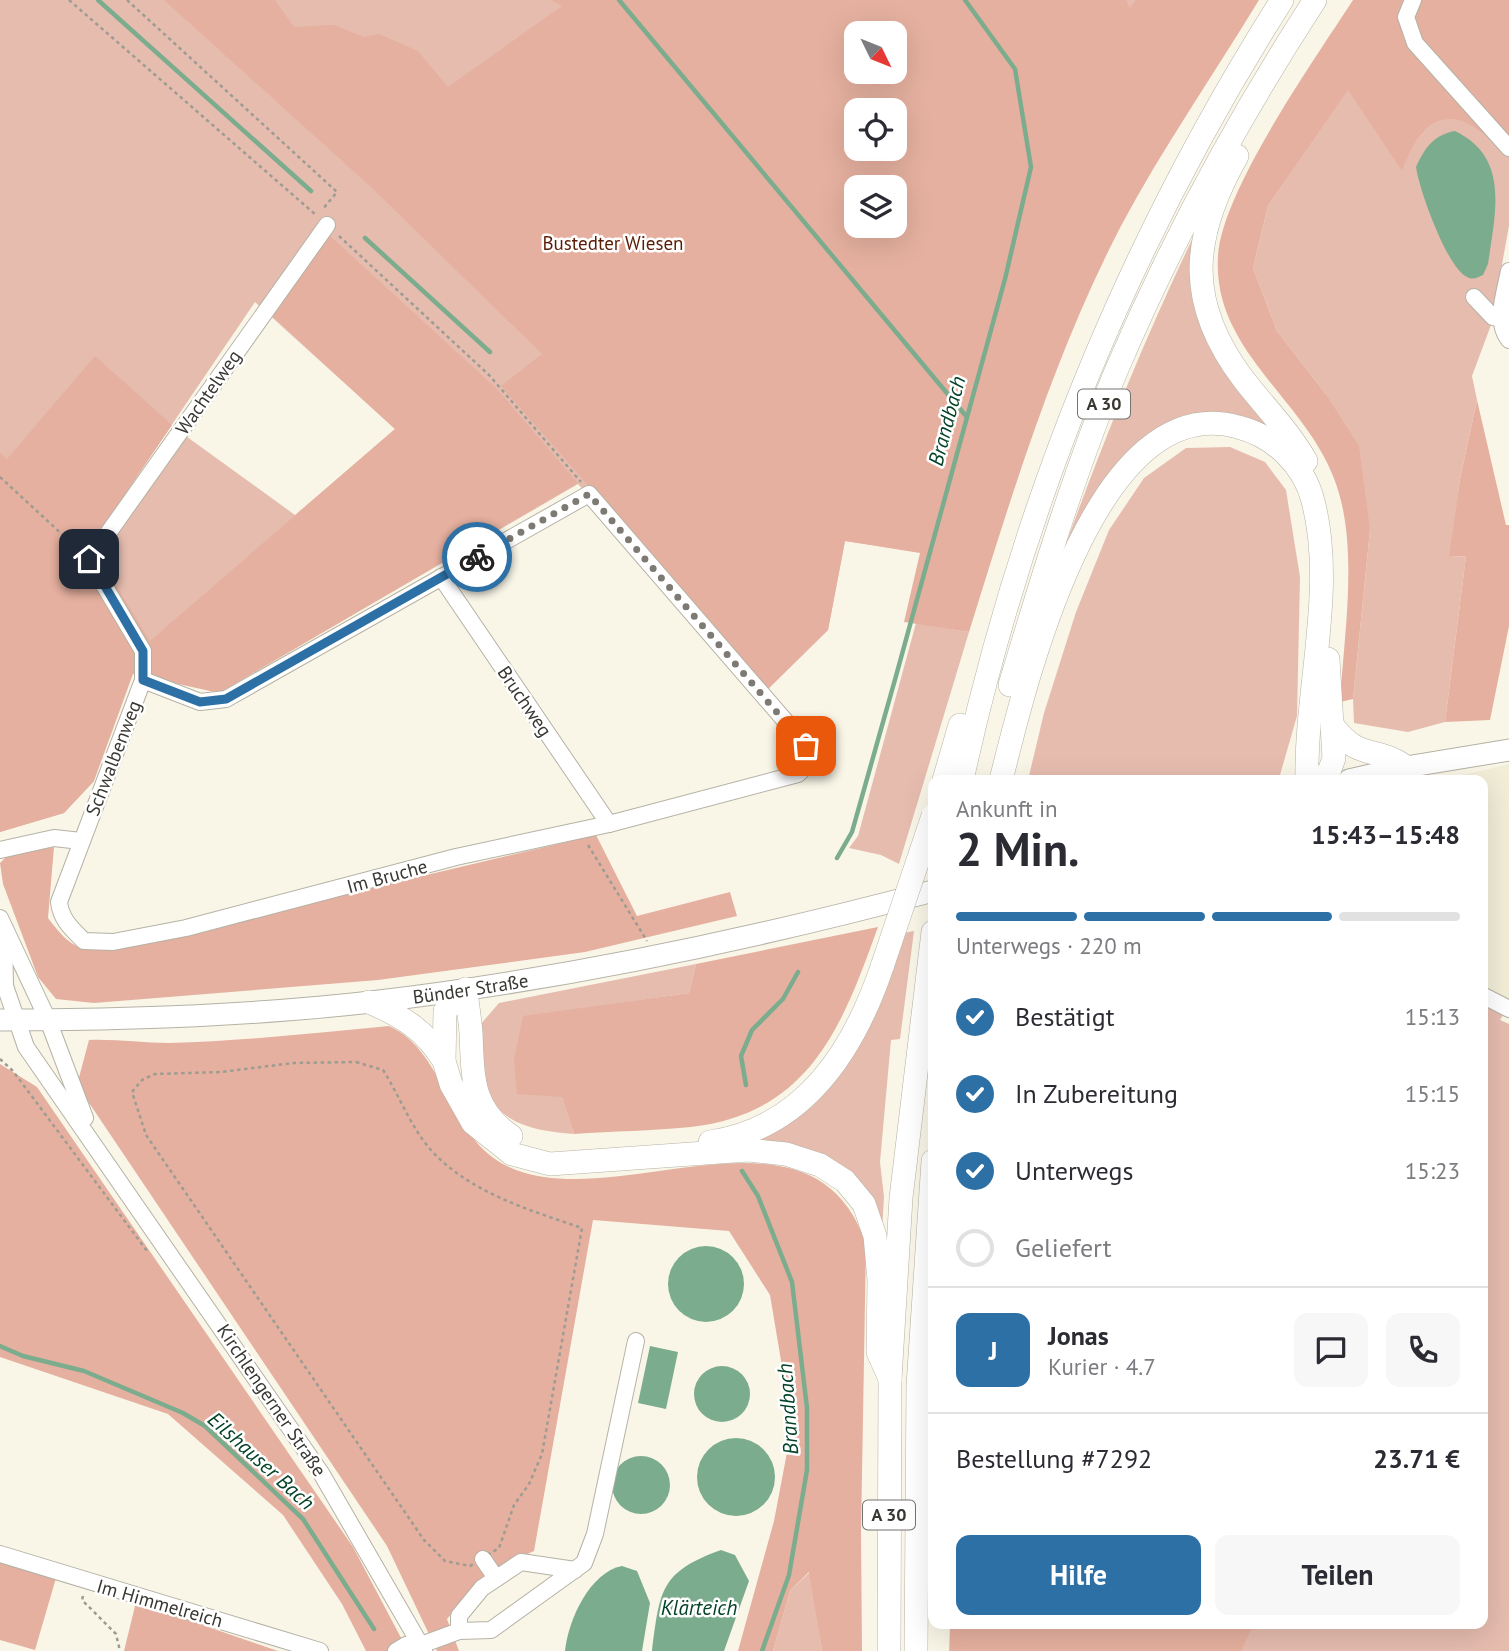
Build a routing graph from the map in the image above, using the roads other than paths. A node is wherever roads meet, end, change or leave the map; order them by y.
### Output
1 (1282, 0) edge
2 (1315, 0) edge
3 (1413, 0) edge
4 (1282, 52) junction
5 (1509, 148) edge
6 (327, 225) road end
7 (1509, 271) edge
8 (1474, 297) dead end
9 (1501, 319) junction
10 (1509, 340) edge
11 (89, 559) joint
12 (441, 577) junction
13 (143, 680) junction
14 (982, 686) junction
15 (1333, 726) junction
16 (1509, 750) edge
17 (1406, 767) junction
18 (945, 775) edge
19 (963, 775) edge
20 (989, 775) edge
21 (1002, 775) edge
22 (1307, 775) edge
23 (1325, 775) edge
24 (1371, 775) edge
25 (609, 824) junction
26 (928, 831) edge
27 (81, 841) junction
28 (0, 849) edge
29 (928, 892) edge
30 (2, 924) edge
31 (928, 958) edge
32 (466, 989) junction
33 (1488, 998) edge
34 (369, 1002) junction
35 (1509, 1009) edge
36 (8, 1020) edge
37 (48, 1020) junction
38 (444, 1062) junction
39 (105, 1158) junction
40 (928, 1236) edge
41 (636, 1341) dead end
42 (890, 1379) junction
43 (0, 1554) edge
44 (483, 1559) road end
45 (575, 1570) junction
46 (496, 1578) junction
47 (459, 1631) junction
48 (423, 1648) edge
49 (320, 1651) edge
50 (396, 1651) edge
51 (889, 1651) edge
52 (916, 1651) edge

1 - 14 highway, A 30
2 - 4 highway, A 30
3 - 5 street
4 - 15 highway
4 - 20 highway, A 30
6 - 11 street, Wachtelweg
7 - 9 street
8 - 9 street
9 - 10 street
11 - 13 street, Schwalbenweg
12 - 13 street
12 - 25 street, Bruchweg
12 - 25 street, Im Bruche
13 - 27 street, Schwalbenweg
14 - 18 highway
14 - 19 highway, A 30
15 - 17 highway
15 - 23 highway
16 - 17 main road
17 - 24 main road
21 - 22 highway
25 - 27 street, Im Bruche
26 - 32 highway, bridge
27 - 28 street
29 - 32 main road, Bünder Straße
30 - 36 street, Kirchlengerner Straße
30 - 37 street, Kirchlengerner Straße
31 - 42 highway, A 30
32 - 34 main road, Bünder Straße
32 - 38 highway
33 - 35 street
34 - 37 main road, Bünder Straße
34 - 38 highway
36 - 37 main road, Bünder Straße
36 - 39 street, Kirchlengerner Straße
37 - 39 street, Kirchlengerner Straße
38 - 42 highway
39 - 48 street, Kirchlengerner Straße
40 - 52 highway, A 30
41 - 45 street
42 - 51 highway, A 30
43 - 49 street, Im Himmelreich
44 - 46 street
45 - 46 street
45 - 47 street
46 - 47 street
47 - 48 street
48 - 50 street

